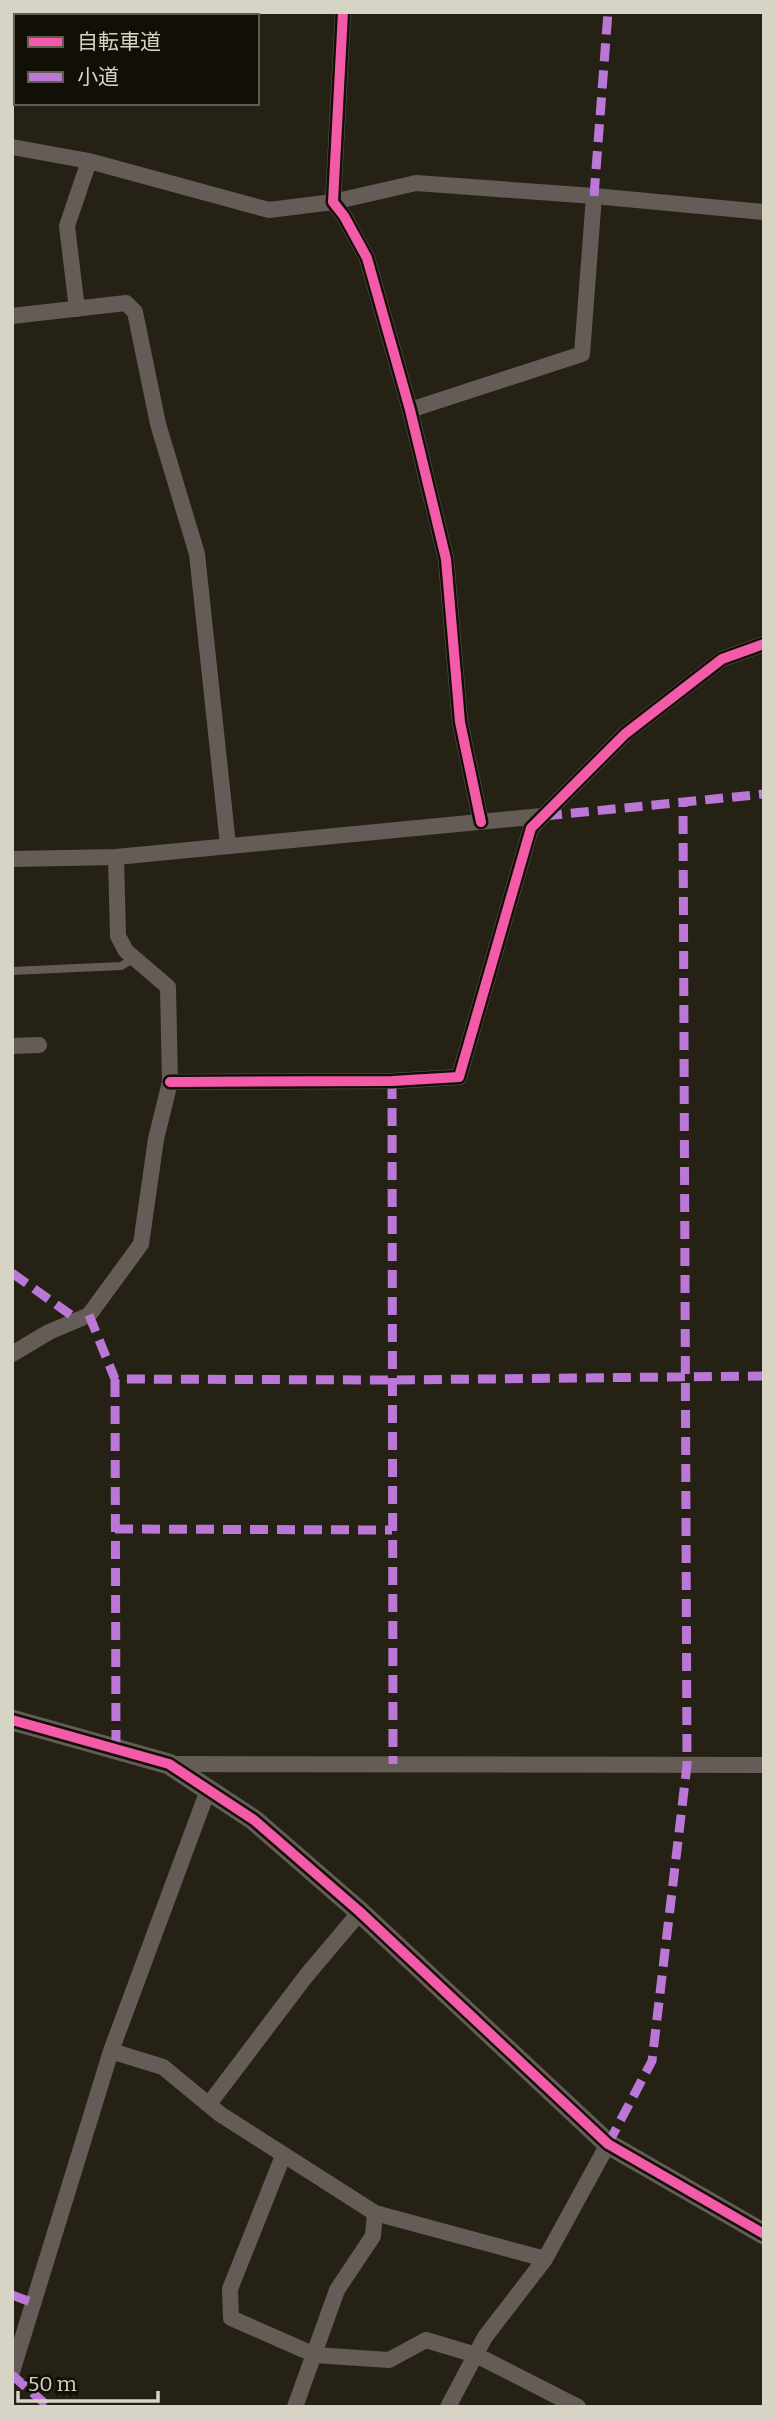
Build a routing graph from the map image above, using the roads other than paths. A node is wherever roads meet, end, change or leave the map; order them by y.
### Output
1 (343, 12) edge
2 (12, 147) edge
3 (89, 161) junction
4 (594, 196) junction
5 (333, 201) junction
6 (764, 212) edge
7 (78, 309) junction
8 (12, 316) edge
9 (410, 410) junction
10 (764, 645) edge
11 (542, 816) junction
12 (481, 822) junction
13 (228, 845) junction
14 (116, 857) junction
15 (12, 859) edge
16 (134, 958) junction
17 (12, 971) edge
18 (39, 1045) dead end
19 (12, 1046) edge
20 (170, 1083) junction
21 (12, 1354) edge
22 (12, 1720) edge
23 (169, 1764) junction
24 (764, 1765) edge
25 (208, 1790) junction
26 (360, 1912) junction
27 (111, 2051) junction
28 (209, 2104) junction
29 (608, 2144) junction
30 (283, 2155) junction
31 (375, 2213) junction
32 (764, 2234) edge
33 (545, 2259) junction
34 (316, 2355) junction
35 (476, 2355) junction
36 (12, 2372) edge
37 (295, 2407) edge
38 (447, 2407) edge
39 (578, 2407) edge

1 - 5 street
2 - 3 street
3 - 5 street
3 - 7 street
4 - 5 street
4 - 6 street
4 - 9 street
5 - 9 street
7 - 8 street
7 - 13 street
9 - 12 street
10 - 11 street
11 - 12 street
11 - 20 street
12 - 13 street
13 - 14 street
14 - 15 street
14 - 16 street
16 - 17 lane
16 - 20 street
18 - 19 street
20 - 21 street
22 - 23 street
23 - 24 street
23 - 25 street
25 - 26 street
25 - 27 street
26 - 28 street
26 - 29 street
27 - 28 street
27 - 36 street
28 - 30 street
29 - 32 street
29 - 33 street
30 - 31 street
30 - 34 street
31 - 33 street
31 - 34 street
33 - 35 street
34 - 35 street
34 - 37 street
35 - 38 street
35 - 39 street

